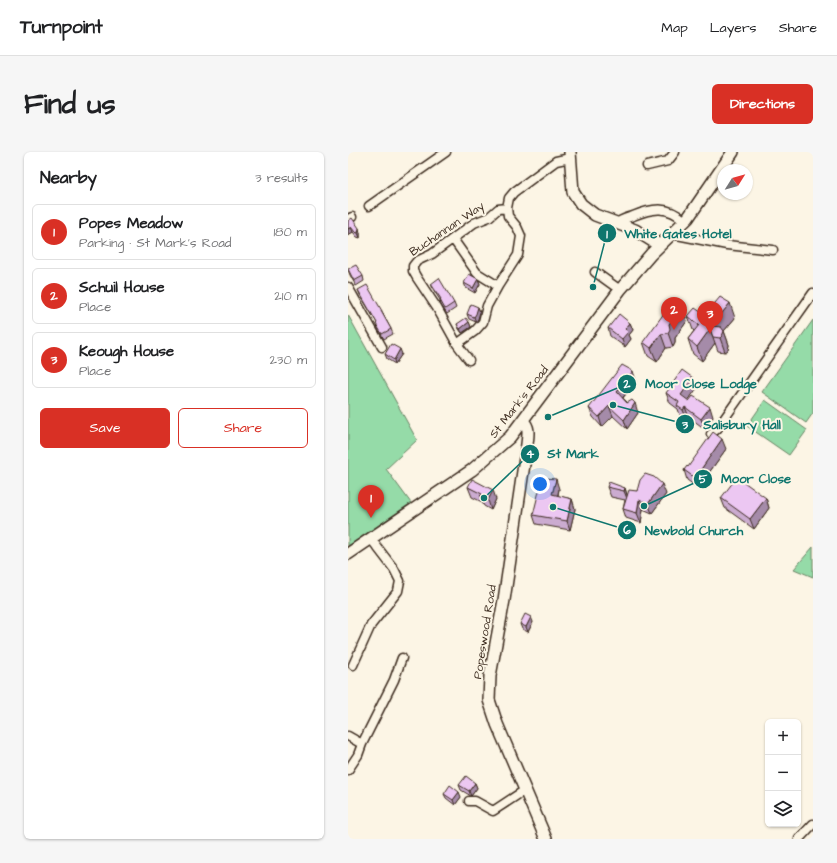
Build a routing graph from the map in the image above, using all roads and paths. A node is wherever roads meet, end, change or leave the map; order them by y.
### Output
1 (446, 152) edge
2 (675, 152) edge
3 (733, 152) edge
4 (570, 155) edge
5 (647, 166) dead end
6 (369, 206) dead end
7 (507, 208) junction
8 (685, 221) junction
9 (616, 224) junction
10 (672, 234) junction
11 (453, 239) junction
12 (659, 245) junction
13 (773, 250) dead end
14 (595, 272) dead end
15 (498, 286) junction
16 (348, 287) edge
17 (620, 290) junction
18 (813, 293) edge
19 (457, 344) junction
20 (382, 347) dead end
21 (469, 360) dead end
22 (523, 421) junction
23 (711, 434) edge
24 (371, 539) junction
25 (348, 554) edge
26 (402, 658) dead end
27 (353, 665) dead end
28 (348, 736) edge
29 (362, 744) junction
30 (348, 770) edge
31 (525, 790) junction
32 (469, 801) dead end
33 (813, 824) edge
34 (546, 839) edge
35 (799, 839) edge

1 - 6 street
2 - 5 street
3 - 8 street, St Mark's Road
4 - 7 street
4 - 9 street
7 - 11 street, Buchannan Way
7 - 15 street
8 - 9 street
8 - 10 street, St Mark's Road
9 - 12 street
10 - 12 street, St Mark's Road
10 - 13 street
11 - 15 street
11 - 19 street, Buchannan Way
12 - 17 street, St Mark's Road
14 - 17 street
15 - 19 street
16 - 20 street
17 - 22 street, St Mark's Road
18 - 23 street
19 - 21 street, Buchannan Way
22 - 24 street, St Mark's Road
22 - 31 street, Popeswood Road
24 - 25 street, St Mark's Road
24 - 27 street
26 - 29 street
28 - 29 street
29 - 30 street
31 - 32 street
31 - 34 street, Popeswood Road
33 - 35 street

